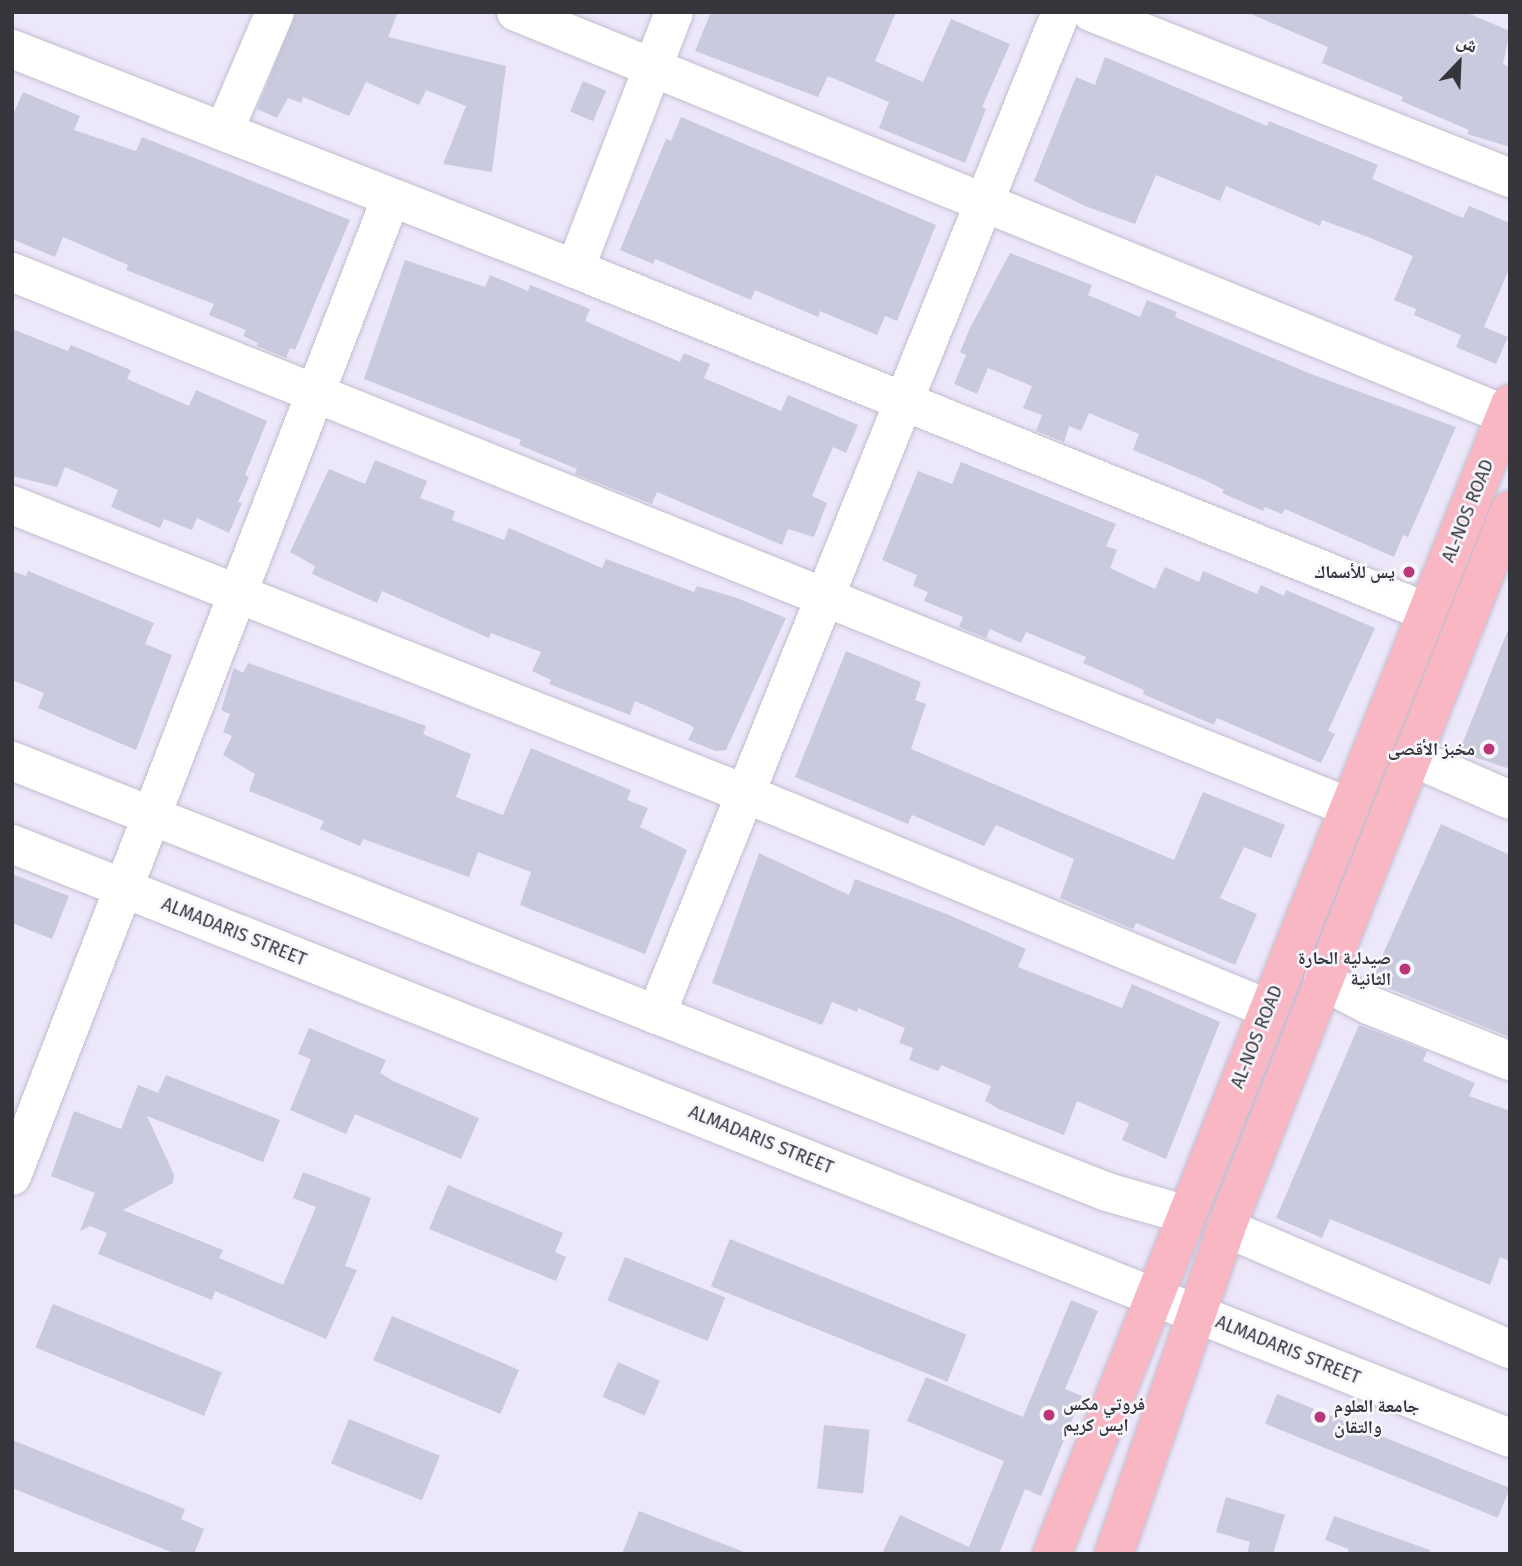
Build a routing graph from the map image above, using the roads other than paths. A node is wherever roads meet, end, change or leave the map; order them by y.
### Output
1 (275, 12) edge
2 (516, 12) edge
3 (674, 12) edge
4 (1061, 12) edge
5 (1091, 12) edge
6 (12, 49) edge
7 (652, 68) junction
8 (224, 131) junction
9 (1510, 178) edge
10 (391, 198) junction
11 (986, 203) junction
12 (575, 269) junction
13 (12, 272) edge
14 (317, 391) junction
15 (904, 402) junction
16 (1508, 410) edge
17 (12, 505) edge
18 (1507, 522) edge
19 (236, 595) junction
20 (823, 596) junction
21 (1427, 612) junction
22 (1412, 757) junction
23 (12, 761) edge
24 (746, 794) junction
25 (1510, 800) edge
26 (1349, 807) junction
27 (152, 817) junction
28 (12, 844) edge
29 (124, 888) junction
30 (1323, 981) junction
31 (1269, 1009) junction
32 (656, 1015) junction
33 (1510, 1061) edge
34 (12, 1175) edge
35 (1184, 1214) junction
36 (1226, 1228) junction
37 (1154, 1296) junction
38 (1195, 1313) junction
39 (1510, 1349) edge
40 (1510, 1438) edge
41 (1052, 1554) edge
42 (1114, 1554) edge

1 - 8 street
2 - 7 street
3 - 7 street
4 - 11 street
5 - 9 street
6 - 8 street
7 - 11 street
7 - 12 street
8 - 10 street
10 - 12 street
10 - 14 street
11 - 15 street
11 - 16 street
12 - 15 street
13 - 14 street
14 - 19 street
14 - 20 street
15 - 20 street
15 - 21 street
16 - 21 main road, AL-NOS ROAD
17 - 19 street
18 - 22 main road
19 - 24 street
19 - 27 street
20 - 24 street
20 - 26 street
21 - 26 main road, AL-NOS ROAD
22 - 25 street
22 - 30 main road
23 - 27 street
24 - 31 street
24 - 32 street
26 - 31 main road, AL-NOS ROAD
27 - 29 street
27 - 32 street
28 - 29 street, ALMADARIS STREET
29 - 34 street
29 - 37 street, ALMADARIS STREET
30 - 33 street
30 - 36 main road
31 - 35 main road, AL-NOS ROAD
32 - 35 street
35 - 37 main road, AL-NOS ROAD
36 - 38 main road
36 - 39 street
37 - 38 street, ALMADARIS STREET
37 - 41 main road, AL-NOS ROAD
38 - 40 street, ALMADARIS STREET
38 - 42 main road

